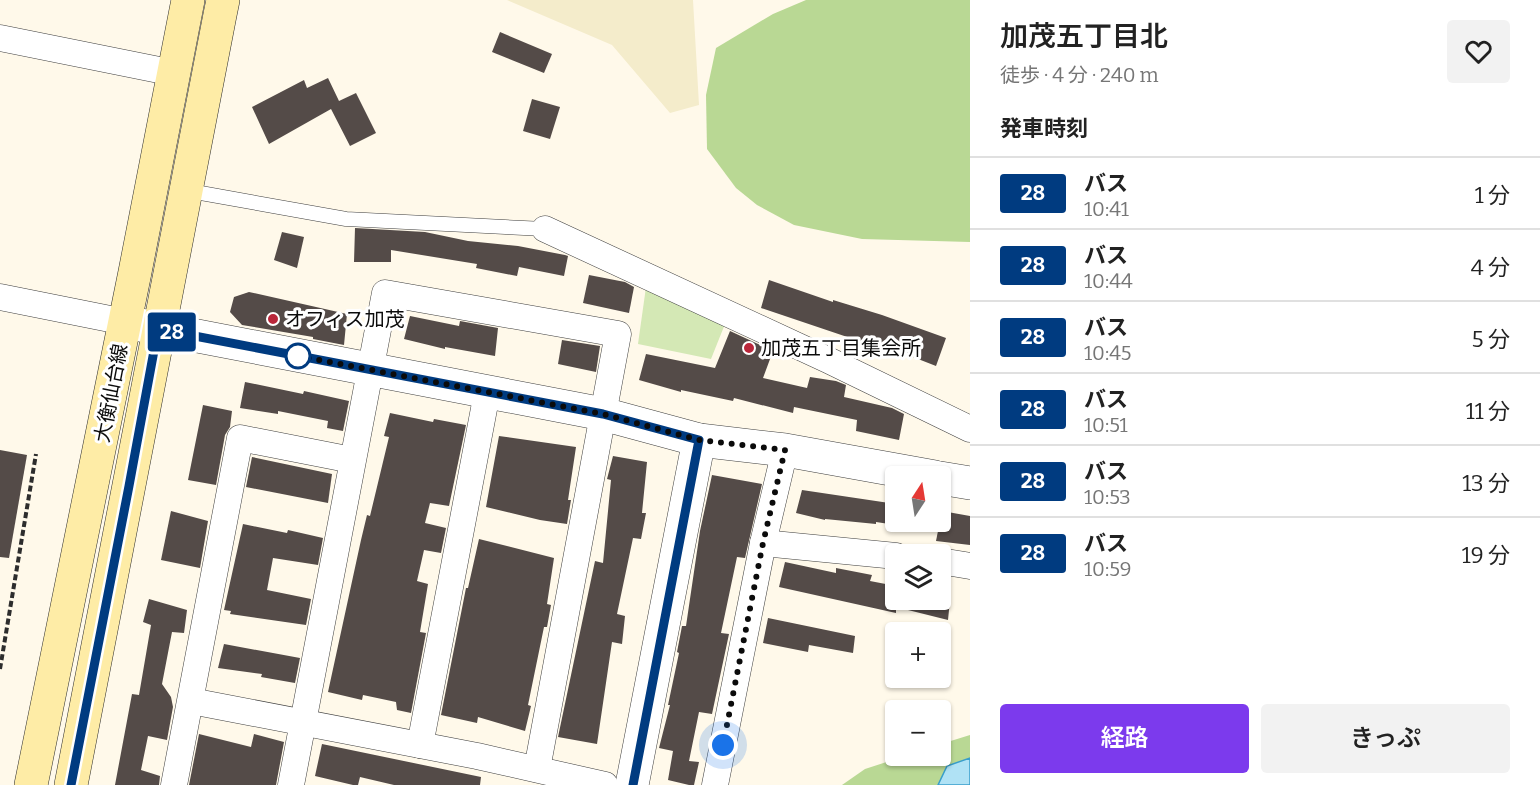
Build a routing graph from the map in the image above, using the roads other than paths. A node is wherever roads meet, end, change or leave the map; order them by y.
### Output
1 (188, 0) edge
2 (223, 0) edge
3 (0, 38) edge
4 (174, 73) junction
5 (184, 190) junction
6 (545, 230) joint
7 (0, 297) edge
8 (125, 322) junction
9 (158, 329) junction
10 (371, 371) junction
11 (487, 393) junction
12 (603, 414) junction
13 (970, 429) edge
14 (699, 440) junction
15 (785, 450) junction
16 (352, 460) junction
17 (885, 468) edge
18 (951, 480) edge
19 (970, 483) edge
20 (763, 543) junction
21 (885, 555) edge
22 (951, 563) edge
23 (970, 566) edge
24 (191, 701) junction
25 (303, 723) junction
26 (420, 745) junction
27 (537, 769) junction
28 (31, 785) edge
29 (70, 785) edge
30 (174, 785) edge
31 (291, 785) edge
32 (606, 785) edge
33 (633, 785) edge
34 (716, 785) edge

1 - 4 main road, 大衡仙台線
2 - 5 main road, 大衡仙台線
3 - 4 street
4 - 8 main road, 大衡仙台線
5 - 6 lane
5 - 9 main road, 大衡仙台線
6 - 13 street
7 - 8 street
8 - 9 street
8 - 28 main road, 大衡仙台線
9 - 10 street
9 - 29 main road, 大衡仙台線
10 - 11 street
10 - 12 street
10 - 16 street
11 - 12 street
11 - 26 street
12 - 14 street
12 - 27 street
14 - 15 street
14 - 33 street
15 - 17 street
15 - 20 street
16 - 24 street
16 - 25 street
18 - 19 street
20 - 21 street
20 - 34 street
22 - 23 street
24 - 25 street
24 - 30 street
25 - 26 street
25 - 31 street
26 - 27 street
27 - 32 street

